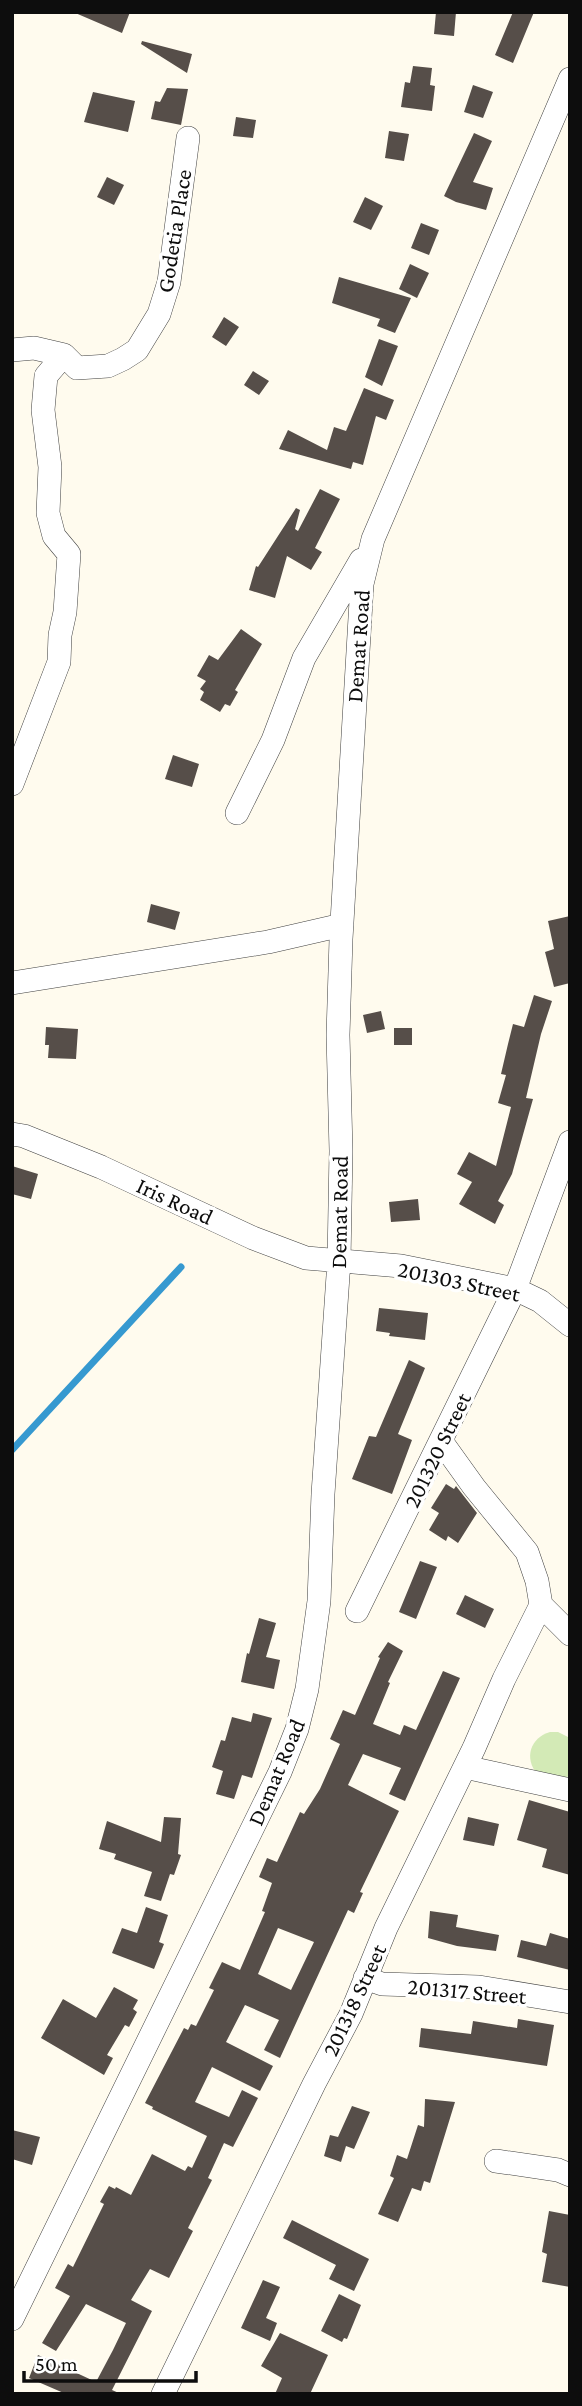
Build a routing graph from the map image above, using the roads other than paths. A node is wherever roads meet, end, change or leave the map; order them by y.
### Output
1 (570, 79) edge
2 (188, 138) dead end
3 (12, 350) edge
4 (64, 355) junction
5 (373, 539) junction
6 (12, 784) edge
7 (237, 813) dead end
8 (342, 925) junction
9 (12, 983) edge
10 (12, 1134) edge
11 (570, 1142) edge
12 (339, 1261) junction
13 (515, 1289) junction
14 (570, 1325) edge
15 (442, 1441) junction
16 (541, 1605) junction
17 (357, 1611) dead end
18 (570, 1634) edge
19 (465, 1767) junction
20 (570, 1790) edge
21 (365, 1978) junction
22 (570, 2003) edge
23 (496, 2161) dead end
24 (570, 2175) edge
25 (12, 2319) edge
26 (163, 2394) edge

1 - 5 street, Demat Road
2 - 4 street, Godetia Place
3 - 4 street, Godetia Place
4 - 6 street
5 - 7 street
5 - 8 street, Demat Road
8 - 9 street
8 - 12 street, Demat Road
10 - 12 street, Iris Road
11 - 13 street, 201320 Street
12 - 13 street, 201303 Street
12 - 25 street, Demat Road
13 - 14 street, 201303 Street
13 - 15 street, 201320 Street
15 - 16 street
15 - 17 street, 201320 Street
16 - 18 street
16 - 19 street, 201318 Street
19 - 20 street
19 - 21 street, 201318 Street
21 - 22 street, 201317 Street
21 - 26 street, 201318 Street
23 - 24 street

